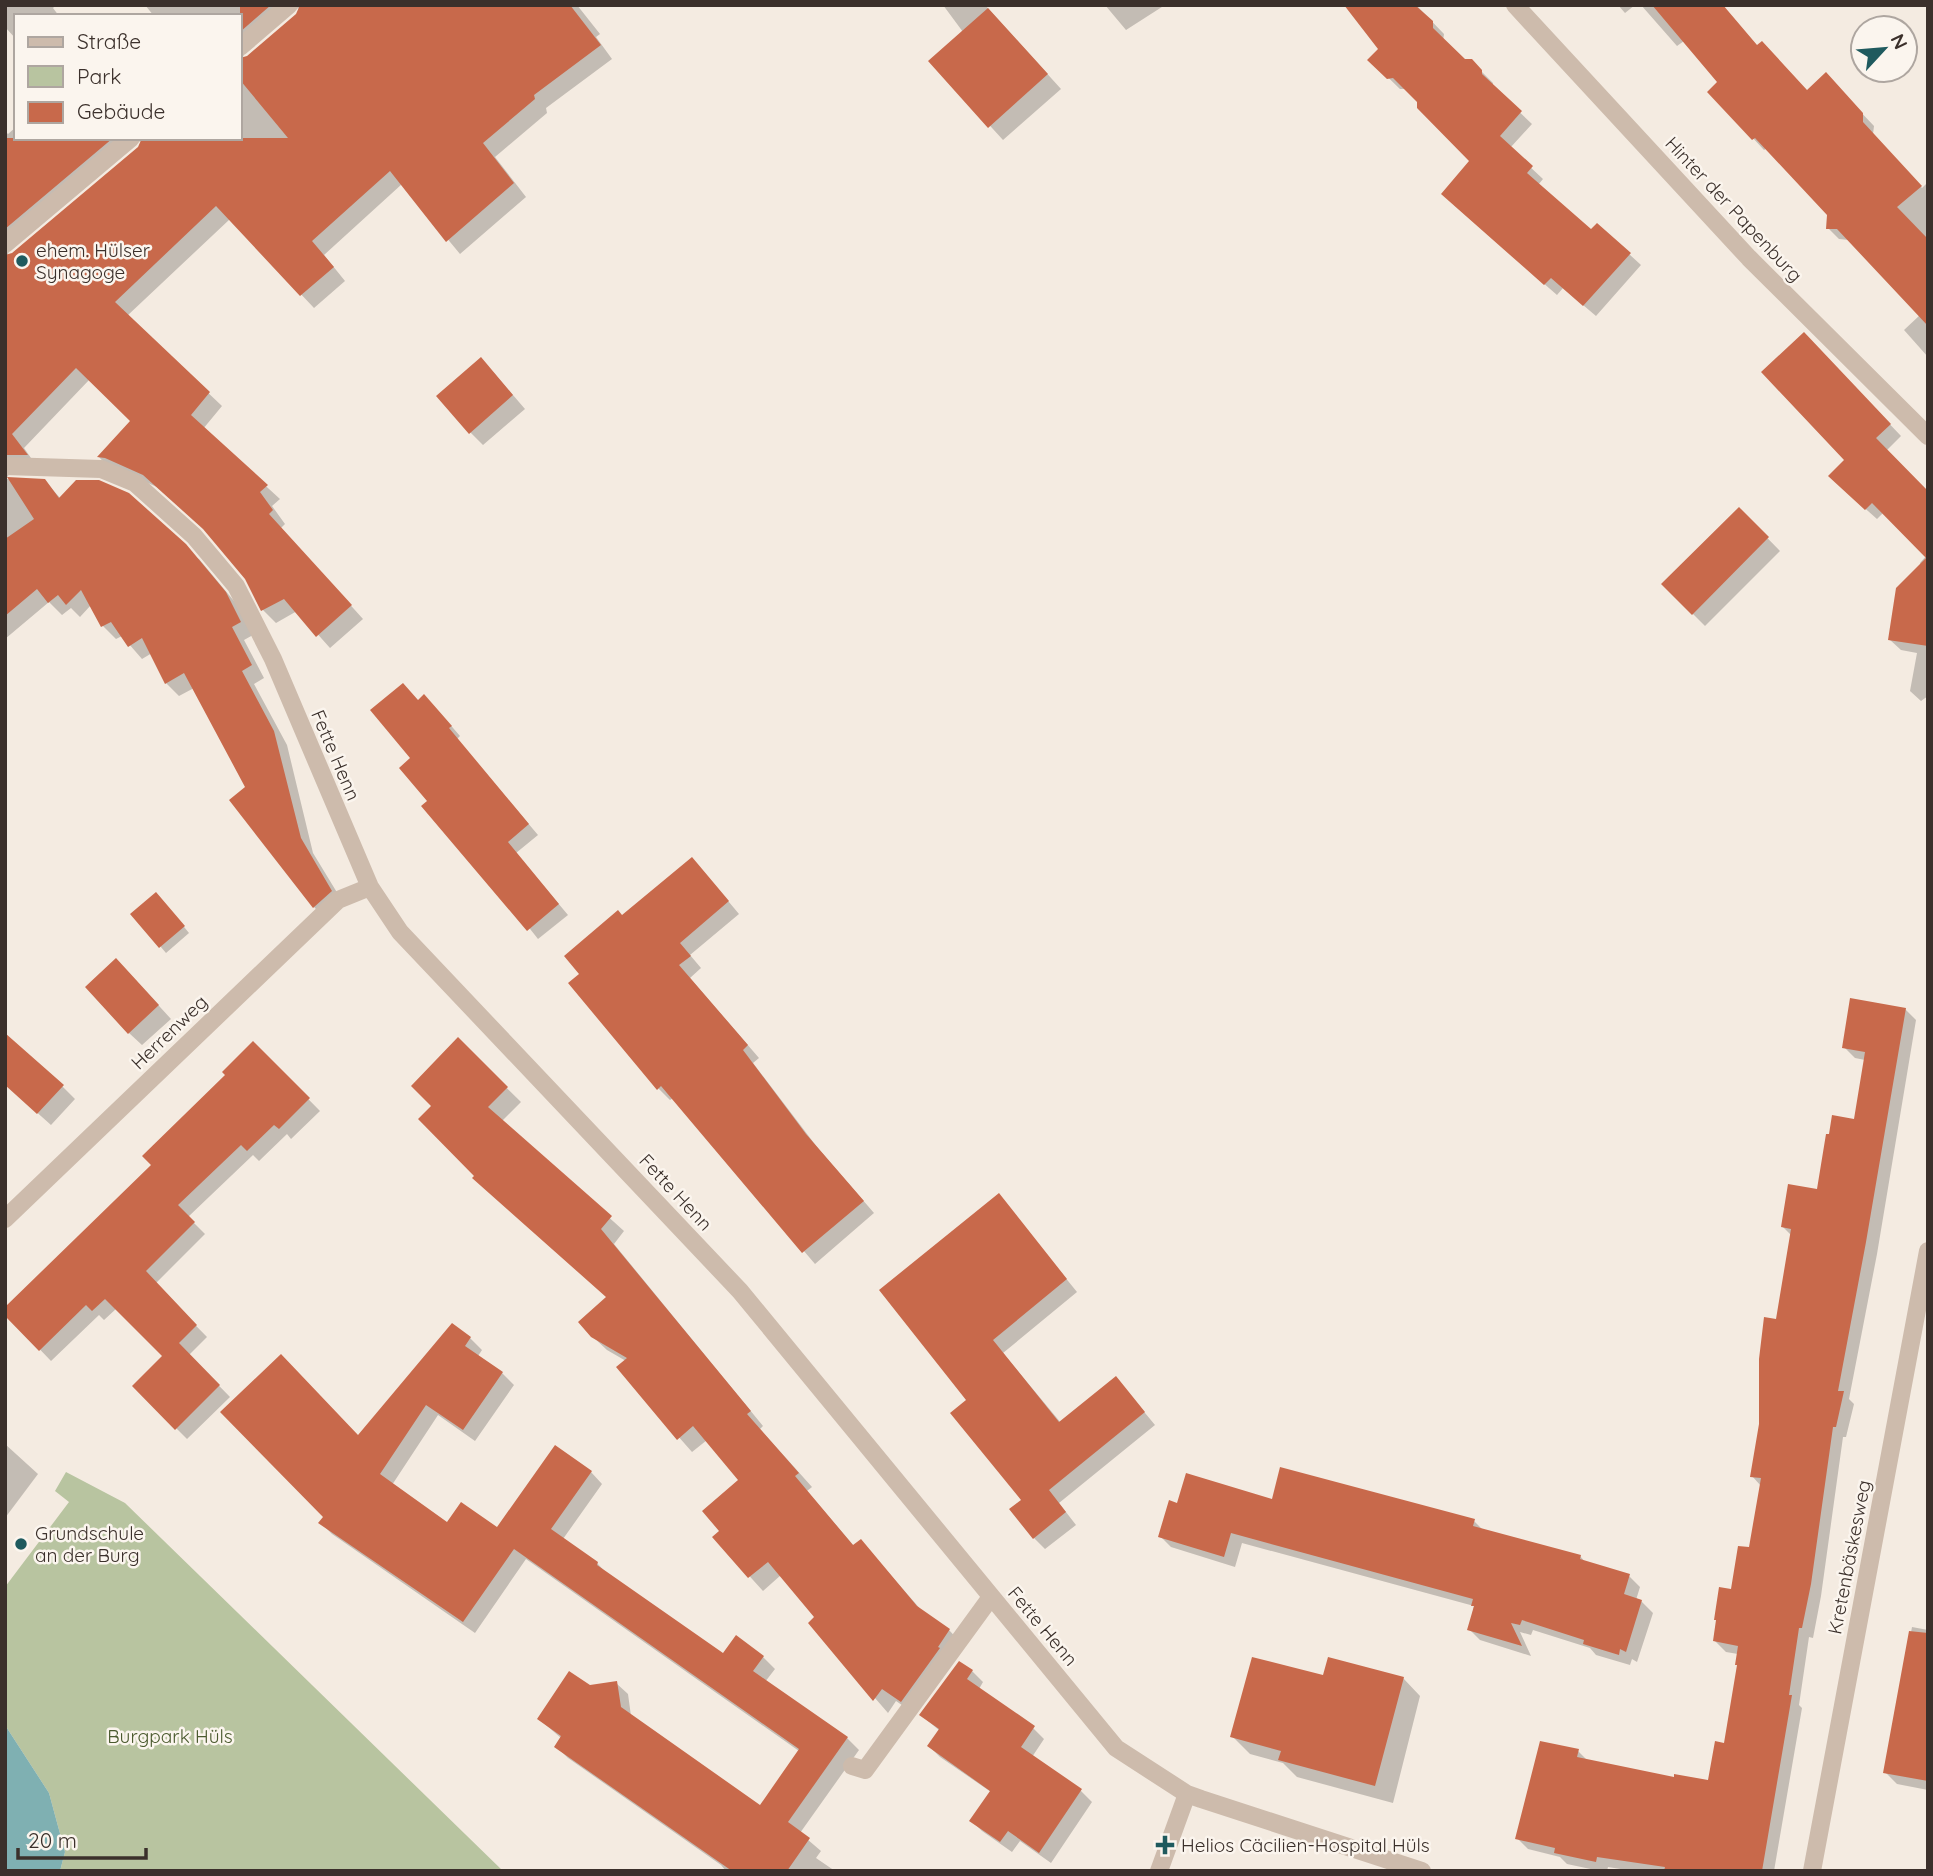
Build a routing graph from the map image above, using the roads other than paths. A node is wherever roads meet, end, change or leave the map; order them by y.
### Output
1 (289, 5) edge
2 (1515, 5) edge
3 (242, 45) edge
4 (129, 140) edge
5 (5, 244) edge
6 (1928, 436) edge
7 (5, 466) edge
8 (370, 887) junction
9 (5, 1219) edge
10 (1928, 1251) edge
11 (991, 1597) junction
12 (852, 1766) dead end
13 (1187, 1794) junction
14 (1165, 1868) edge
15 (1422, 1871) edge
16 (1812, 1871) edge

1 - 3 street
2 - 6 street, Hinter der Papenburg
4 - 5 street
7 - 8 street, Fette Henn
8 - 9 street, Herrenweg
8 - 11 street, Fette Henn
10 - 16 street, Kretenbäskesweg
11 - 12 street
11 - 13 street, Fette Henn
13 - 14 street
13 - 15 street, Fette Henn

